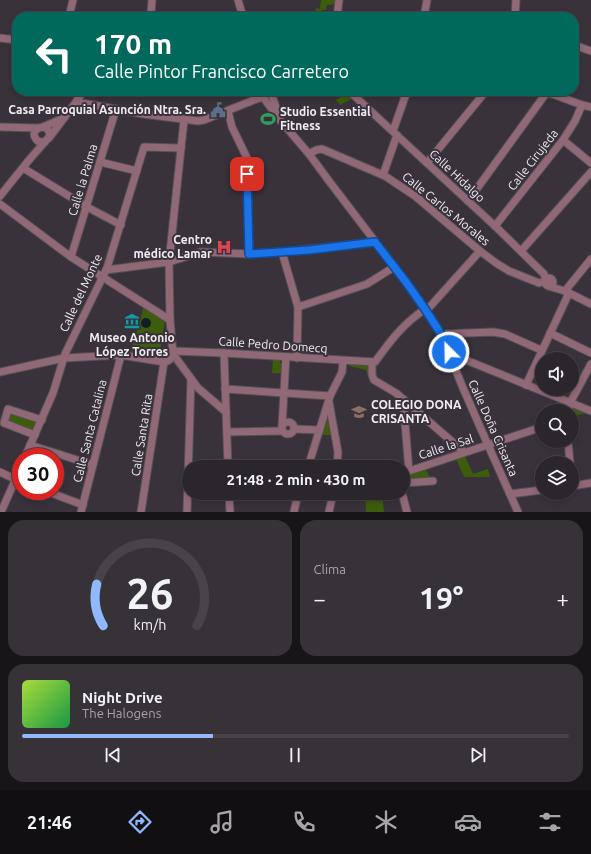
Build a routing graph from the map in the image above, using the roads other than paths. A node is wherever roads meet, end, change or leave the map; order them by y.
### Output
1 (73, 0) edge
2 (238, 0) edge
3 (339, 0) edge
4 (427, 0) edge
5 (516, 0) edge
6 (152, 1) edge
7 (70, 12) edge
8 (151, 12) edge
9 (242, 12) edge
10 (338, 12) edge
11 (425, 12) edge
12 (515, 12) edge
13 (0, 38) edge
14 (12, 39) edge
15 (579, 47) edge
16 (591, 51) edge
17 (80, 96) edge
18 (259, 96) edge
19 (262, 96) edge
20 (273, 96) edge
21 (354, 96) edge
22 (406, 96) edge
23 (482, 96) edge
24 (542, 96) edge
25 (556, 96) edge
26 (76, 102) junction
27 (582, 105) junction
28 (591, 107) edge
29 (116, 109) junction
30 (228, 111) junction
31 (64, 118) junction
32 (184, 120) junction
33 (280, 120) junction
34 (0, 128) edge
35 (40, 128) junction
36 (395, 133) junction
37 (47, 140) junction
38 (564, 140) junction
39 (181, 148) junction
40 (591, 152) edge
41 (310, 154) junction
42 (588, 161) edge
43 (100, 162) junction
44 (427, 163) junction
45 (23, 168) junction
46 (137, 171) junction
47 (591, 172) edge
48 (383, 175) junction
49 (1, 194) edge
50 (468, 201) junction
51 (0, 204) edge
52 (87, 207) junction
53 (120, 225) junction
54 (495, 226) junction
55 (375, 242) junction
56 (480, 251) junction
57 (521, 251) junction
58 (282, 252) junction
59 (249, 254) junction
60 (71, 257) junction
61 (591, 258) edge
62 (169, 262) junction
63 (394, 267) junction
64 (104, 274) junction
65 (548, 282) junction
66 (567, 292) junction
67 (591, 304) edge
68 (298, 307) junction
69 (426, 310) junction
70 (170, 320) junction
71 (441, 334) junction
72 (550, 334) junction
73 (541, 350) junction
74 (449, 352) junction
75 (591, 352) edge
76 (173, 353) junction
77 (224, 353) junction
78 (121, 355) junction
79 (286, 357) junction
80 (64, 358) junction
81 (297, 358) junction
82 (343, 361) junction
83 (164, 362) junction
84 (374, 362) junction
85 (591, 364) edge
86 (0, 372) edge
87 (191, 379) junction
88 (526, 385) junction
89 (225, 388) junction
90 (284, 393) junction
91 (329, 398) junction
92 (403, 399) junction
93 (570, 403) junction
94 (591, 411) edge
95 (226, 412) junction
96 (42, 420) junction
97 (282, 428) junction
98 (535, 429) edge
99 (319, 430) junction
100 (227, 432) junction
101 (35, 434) junction
102 (30, 445) junction
103 (488, 445) junction
104 (29, 448) edge
105 (464, 452) junction
106 (228, 460) edge
107 (310, 460) edge
108 (337, 460) edge
109 (406, 460) edge
110 (93, 465) junction
111 (410, 471) edge
112 (0, 472) edge
113 (12, 478) edge
114 (433, 481) dead end
115 (410, 483) edge
116 (591, 484) edge
117 (579, 485) edge
118 (535, 491) edge
119 (12, 492) edge
120 (510, 494) junction
121 (64, 500) edge
122 (229, 500) edge
123 (297, 500) edge
124 (332, 500) edge
125 (403, 500) edge
126 (82, 508) edge
127 (1, 512) edge
128 (141, 512) edge
129 (187, 512) edge
130 (230, 512) edge
131 (294, 512) edge
132 (329, 512) edge
133 (406, 512) edge
134 (518, 512) edge

1 - 7 street
2 - 9 street
3 - 10 street
4 - 11 street
5 - 12 street
6 - 8 street
13 - 14 street
15 - 16 street
17 - 26 street
18 - 30 street
19 - 33 street, Calle Doña Crisanta
20 - 33 street, Calle Doña Crisanta
21 - 36 street, Calle Hidalgo
22 - 36 street
23 - 44 street
24 - 50 street
25 - 27 street
26 - 29 street
26 - 31 street
27 - 28 street
27 - 38 street, Calle Cirujeda
29 - 32 street
29 - 43 street, Calle la Palma
30 - 32 street
30 - 59 street
31 - 35 street
31 - 37 street
32 - 39 street
33 - 41 street, Calle Doña Crisanta
34 - 35 street
35 - 37 street
35 - 37 street
36 - 44 street, Calle Hidalgo
36 - 48 street
37 - 45 street
38 - 42 street
38 - 54 street, Calle Cirujeda
39 - 46 street, Calle del Monte
39 - 62 street
40 - 42 street
41 - 48 street, Calle Carlos Morales
41 - 55 street, Calle Doña Crisanta
43 - 46 street
43 - 52 street, Calle la Palma
44 - 50 street, Calle Hidalgo
45 - 49 street
45 - 52 street
46 - 53 street, Calle del Monte
47 - 57 street
48 - 56 street, Calle Carlos Morales
50 - 54 street, Calle Hidalgo
51 - 60 street
52 - 53 street
52 - 60 street, Calle la Palma
53 - 64 street, Calle del Monte
54 - 57 street, Calle Hidalgo
55 - 58 street
55 - 63 street, Calle Doña Crisanta
56 - 65 street, Calle Carlos Morales
56 - 69 street
57 - 65 street, Calle Hidalgo
58 - 59 street
58 - 68 street
59 - 62 street
60 - 64 street
61 - 66 street
62 - 64 street
62 - 70 street
63 - 68 street
63 - 69 street, Calle Doña Crisanta
64 - 70 street
64 - 80 street, Calle del Monte
65 - 66 street, Calle Hidalgo
66 - 67 street, Calle Hidalgo
66 - 72 street
68 - 81 street
69 - 71 street, Calle Doña Crisanta
69 - 84 street
70 - 76 street
71 - 73 street
71 - 74 street, Calle Doña Crisanta
72 - 73 street
72 - 75 street
73 - 88 street
74 - 88 street
74 - 103 street, Calle Doña Crisanta
76 - 77 street, Calle Pedro Domecq
76 - 83 street
76 - 87 street
77 - 79 street, Calle Pedro Domecq
77 - 89 street
78 - 80 street
78 - 83 street
78 - 110 street, Calle Santa Catalina
79 - 81 street, Calle Pedro Domecq
79 - 90 street
80 - 86 street
80 - 96 street, Calle del Monte
81 - 82 street, Calle Pedro Domecq
82 - 84 street, Calle Pedro Domecq
82 - 91 street
83 - 128 street, Calle Santa Rita
84 - 92 street
85 - 93 street
87 - 95 street
87 - 129 street
88 - 93 street
89 - 90 street
89 - 95 street
90 - 91 street
90 - 97 street
91 - 99 street
91 - 108 street
92 - 105 street
92 - 109 street
93 - 94 street
95 - 100 street
96 - 101 street, Calle del Monte
96 - 101 street
97 - 99 street
97 - 100 street
98 - 103 street, Calle la Sal
99 - 107 street
100 - 106 street
101 - 102 street, Calle del Monte
102 - 104 street, Calle del Monte
102 - 110 street
103 - 105 street, Calle la Sal
103 - 120 street, Calle Doña Crisanta
105 - 111 street, Calle la Sal
110 - 126 street, Calle Santa Catalina
112 - 113 street
114 - 115 street
116 - 117 street
118 - 120 street
119 - 127 street
120 - 134 street, Calle Doña Crisanta
121 - 126 street
122 - 130 street
123 - 131 street
124 - 132 street
125 - 133 street

